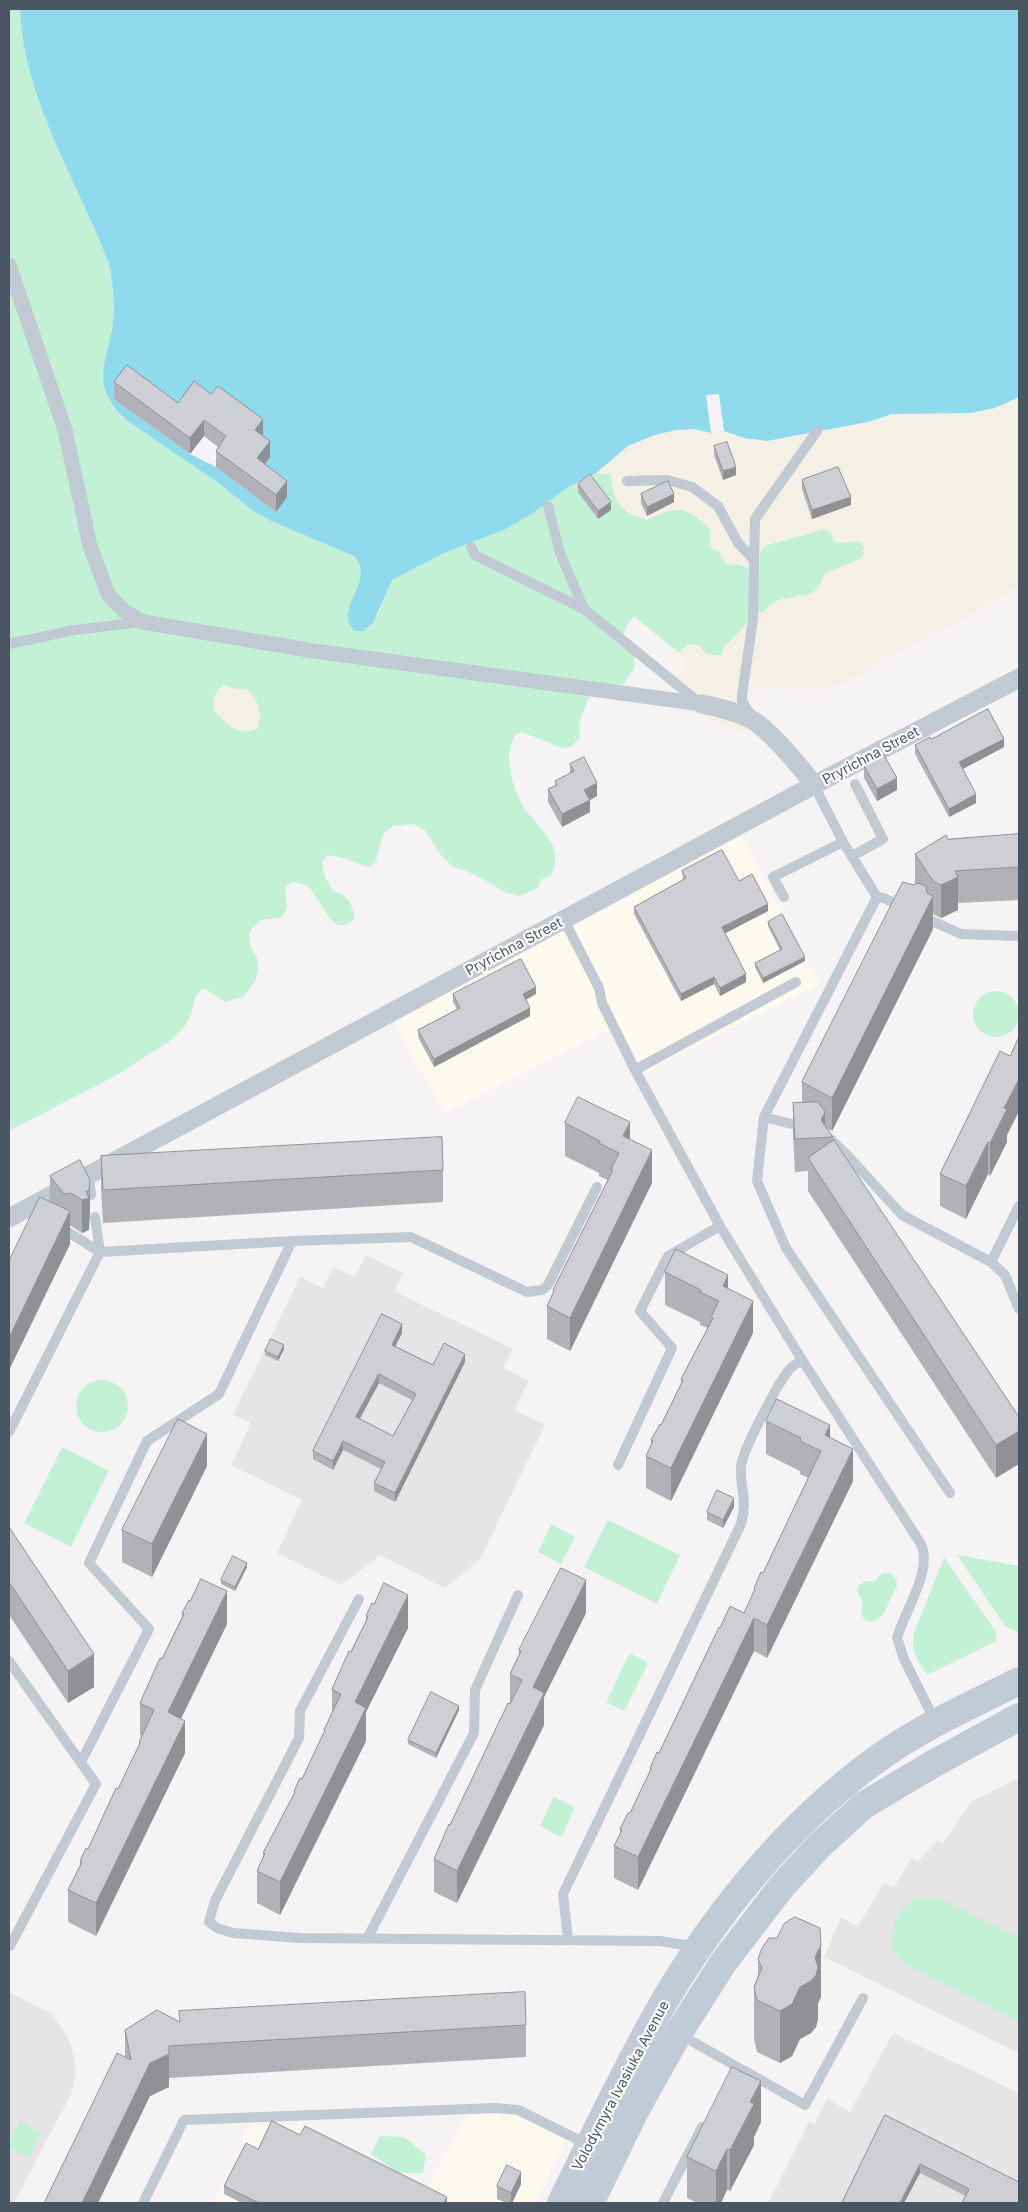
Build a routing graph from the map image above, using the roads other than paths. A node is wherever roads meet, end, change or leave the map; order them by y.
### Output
1 (9, 265) edge
2 (817, 431) dead end
3 (626, 481) dead end
4 (548, 506) dead end
5 (471, 547) dead end
6 (754, 560) junction
7 (584, 609) junction
8 (143, 622) junction
9 (9, 644) edge
10 (1019, 678) edge
11 (702, 704) junction
12 (756, 722) junction
13 (855, 784) dead end
14 (814, 785) junction
15 (843, 842) junction
16 (852, 856) junction
17 (784, 897) dead end
18 (877, 897) junction
19 (913, 912) edge
20 (564, 920) junction
21 (932, 920) dead end
22 (1019, 936) edge
23 (796, 982) dead end
24 (636, 1070) junction
25 (764, 1117) junction
26 (806, 1127) edge
27 (825, 1135) edge
28 (89, 1175) junction
29 (597, 1187) dead end
30 (92, 1195) edge
31 (1019, 1206) edge
32 (95, 1217) dead end
33 (9, 1218) edge
34 (720, 1226) junction
35 (68, 1232) edge
36 (292, 1241) junction
37 (100, 1252) junction
38 (991, 1262) junction
39 (1019, 1309) edge
40 (802, 1360) junction
41 (9, 1432) edge
42 (618, 1465) dead end
43 (950, 1493) dead end
44 (518, 1595) dead end
45 (359, 1599) dead end
46 (9, 1661) edge
47 (1019, 1681) edge
48 (1019, 1717) edge
49 (936, 1723) junction
50 (80, 1762) junction
51 (367, 1939) junction
52 (568, 1939) junction
53 (10, 1946) edge
54 (698, 1948) junction
55 (863, 1998) dead end
56 (678, 2034) junction
57 (702, 2127) edge
58 (589, 2145) junction
59 (143, 2203) edge
60 (560, 2203) edge
61 (590, 2203) edge
62 (663, 2203) edge

1 - 8 street
2 - 6 lane
3 - 6 lane
4 - 7 lane
5 - 7 lane
6 - 12 lane
7 - 11 lane
8 - 9 lane
8 - 11 street
10 - 14 street, Pryrichna Street
11 - 12 street
12 - 14 street
13 - 16 lane
14 - 15 lane
14 - 20 street, Pryrichna Street
15 - 16 lane
15 - 17 lane
16 - 18 lane
18 - 19 lane
18 - 25 lane
20 - 24 lane
20 - 28 street, Pryrichna Street
21 - 22 lane
23 - 24 lane
24 - 34 lane
25 - 26 lane
25 - 43 lane
27 - 38 lane
28 - 30 lane
28 - 33 street, Pryrichna Street
29 - 36 lane
31 - 38 lane
32 - 37 lane
34 - 40 lane
34 - 42 lane
35 - 37 lane
36 - 37 lane
36 - 50 lane
37 - 41 lane
38 - 39 lane
40 - 49 lane
40 - 52 lane
44 - 51 lane
45 - 51 lane
46 - 50 lane
47 - 49 main road, Volodymyra Ivasiuka Avenue
48 - 56 main road, Volodymyra Ivasiuka Avenue
49 - 54 main road, Volodymyra Ivasiuka Avenue
50 - 53 lane
51 - 52 lane
52 - 54 lane
54 - 58 main road, Volodymyra Ivasiuka Avenue
55 - 56 lane
56 - 61 main road, Volodymyra Ivasiuka Avenue
57 - 62 lane
58 - 59 lane
58 - 60 main road, Volodymyra Ivasiuka Avenue

